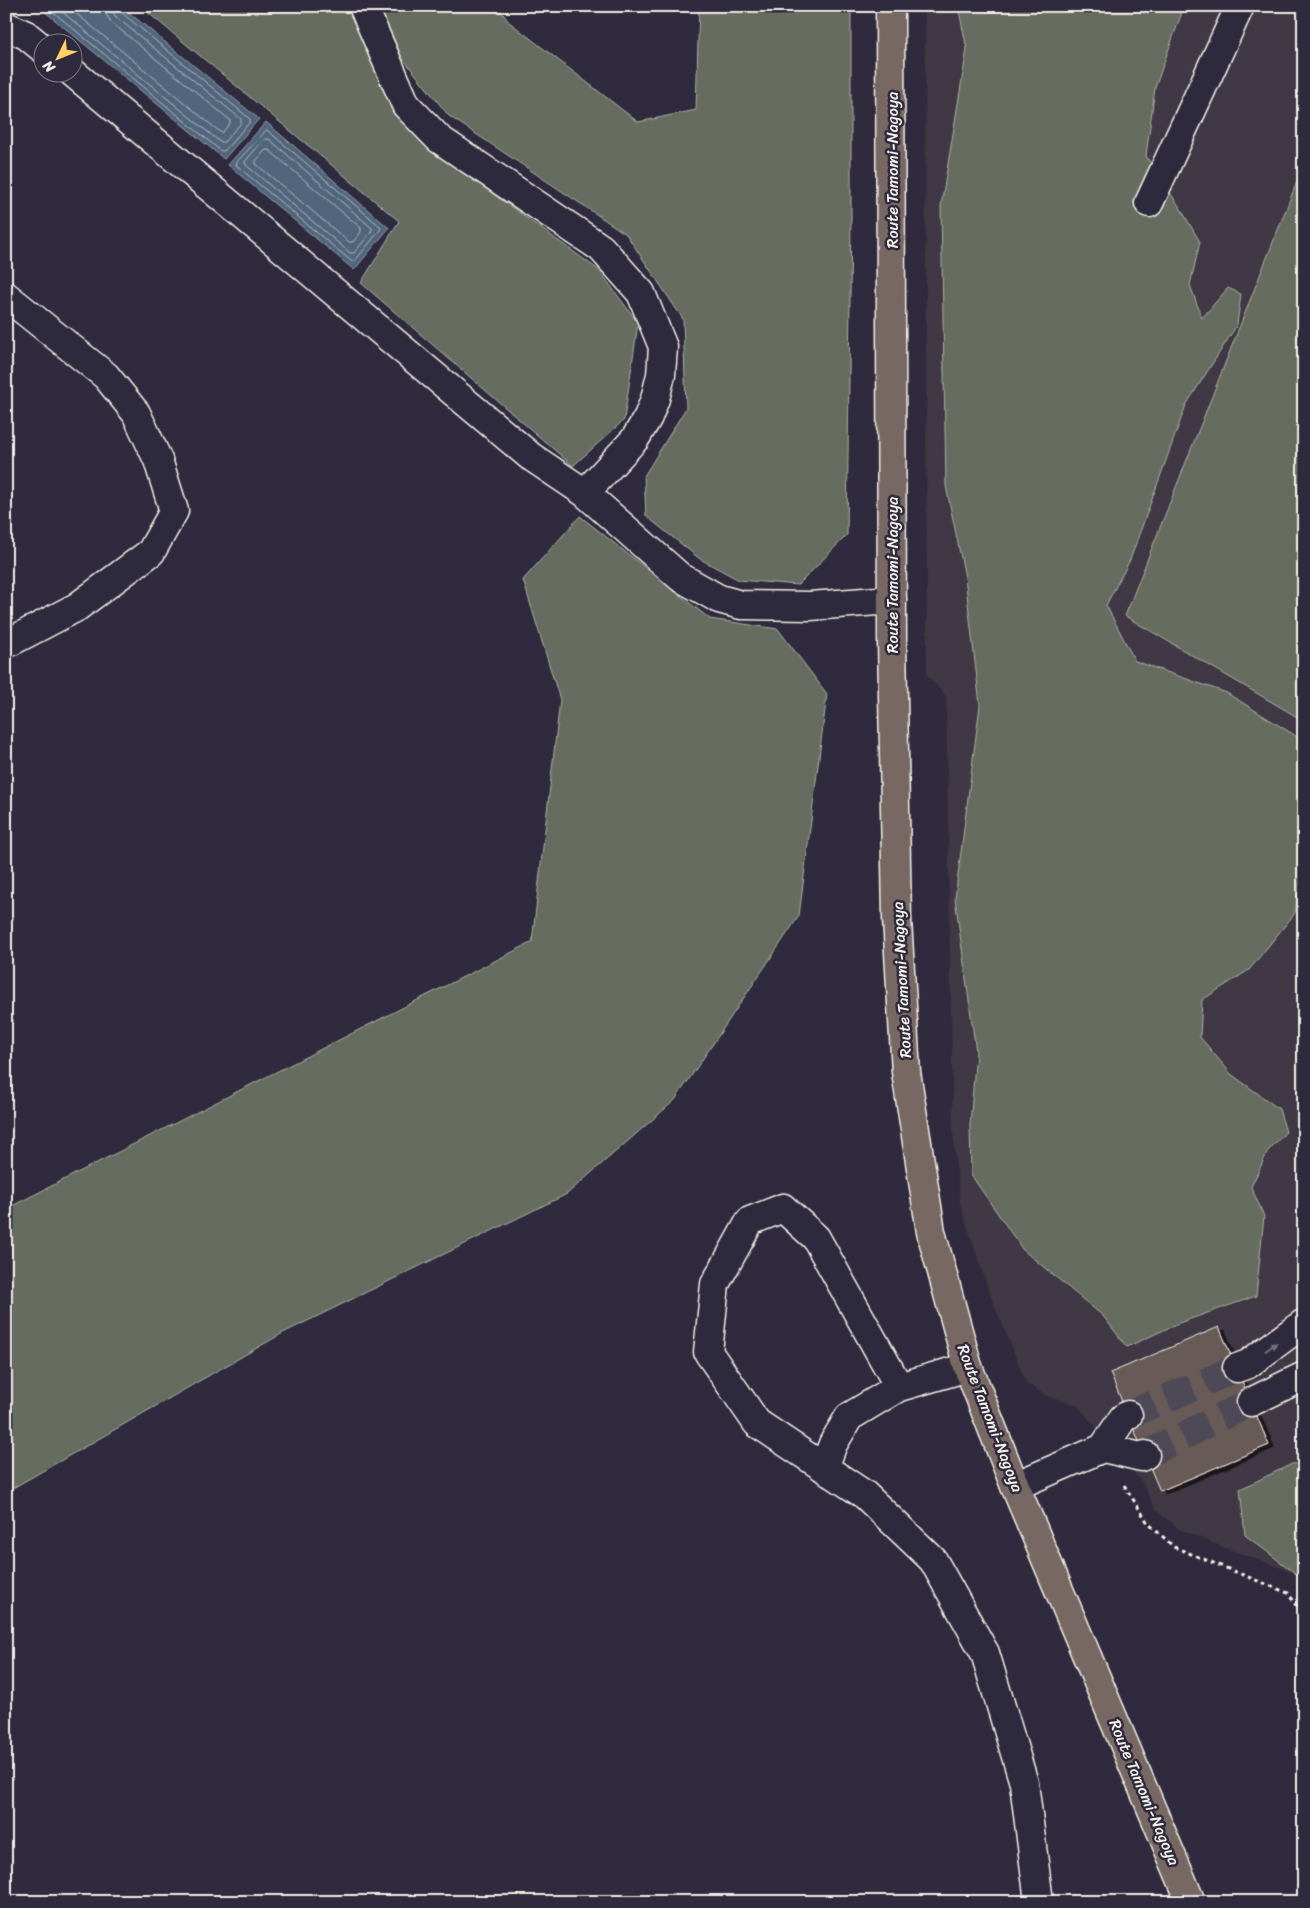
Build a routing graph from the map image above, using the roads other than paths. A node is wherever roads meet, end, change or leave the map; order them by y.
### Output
1 (362, 6) edge
2 (890, 6) edge
3 (1240, 6) edge
4 (6, 26) edge
5 (32, 40) edge
6 (82, 80) edge
7 (1149, 204) dead end
8 (6, 296) edge
9 (585, 493) junction
10 (892, 600) junction
11 (6, 644) edge
12 (1304, 1322) edge
13 (968, 1366) junction
14 (1237, 1368) tunnel mouth
15 (1304, 1376) edge
16 (899, 1387) junction
17 (1251, 1402) tunnel mouth
18 (1128, 1415) tunnel mouth
19 (1103, 1448) junction
20 (1145, 1455) tunnel mouth
21 (824, 1468) junction
22 (1015, 1486) junction
23 (1039, 1902) edge
24 (1191, 1902) edge

1 - 9 street
2 - 10 main road, Route Tamomi-Nagoya
3 - 7 street
4 - 5 street
6 - 9 street
8 - 11 street
9 - 10 street
10 - 13 main road, Route Tamomi-Nagoya
14 -> 12 street
13 - 16 street
13 - 22 main road, Route Tamomi-Nagoya
15 - 17 street
16 - 21 street
16 - 21 street
18 - 19 street
19 - 20 street
19 - 22 street
21 - 23 street
22 - 24 main road, Route Tamomi-Nagoya

